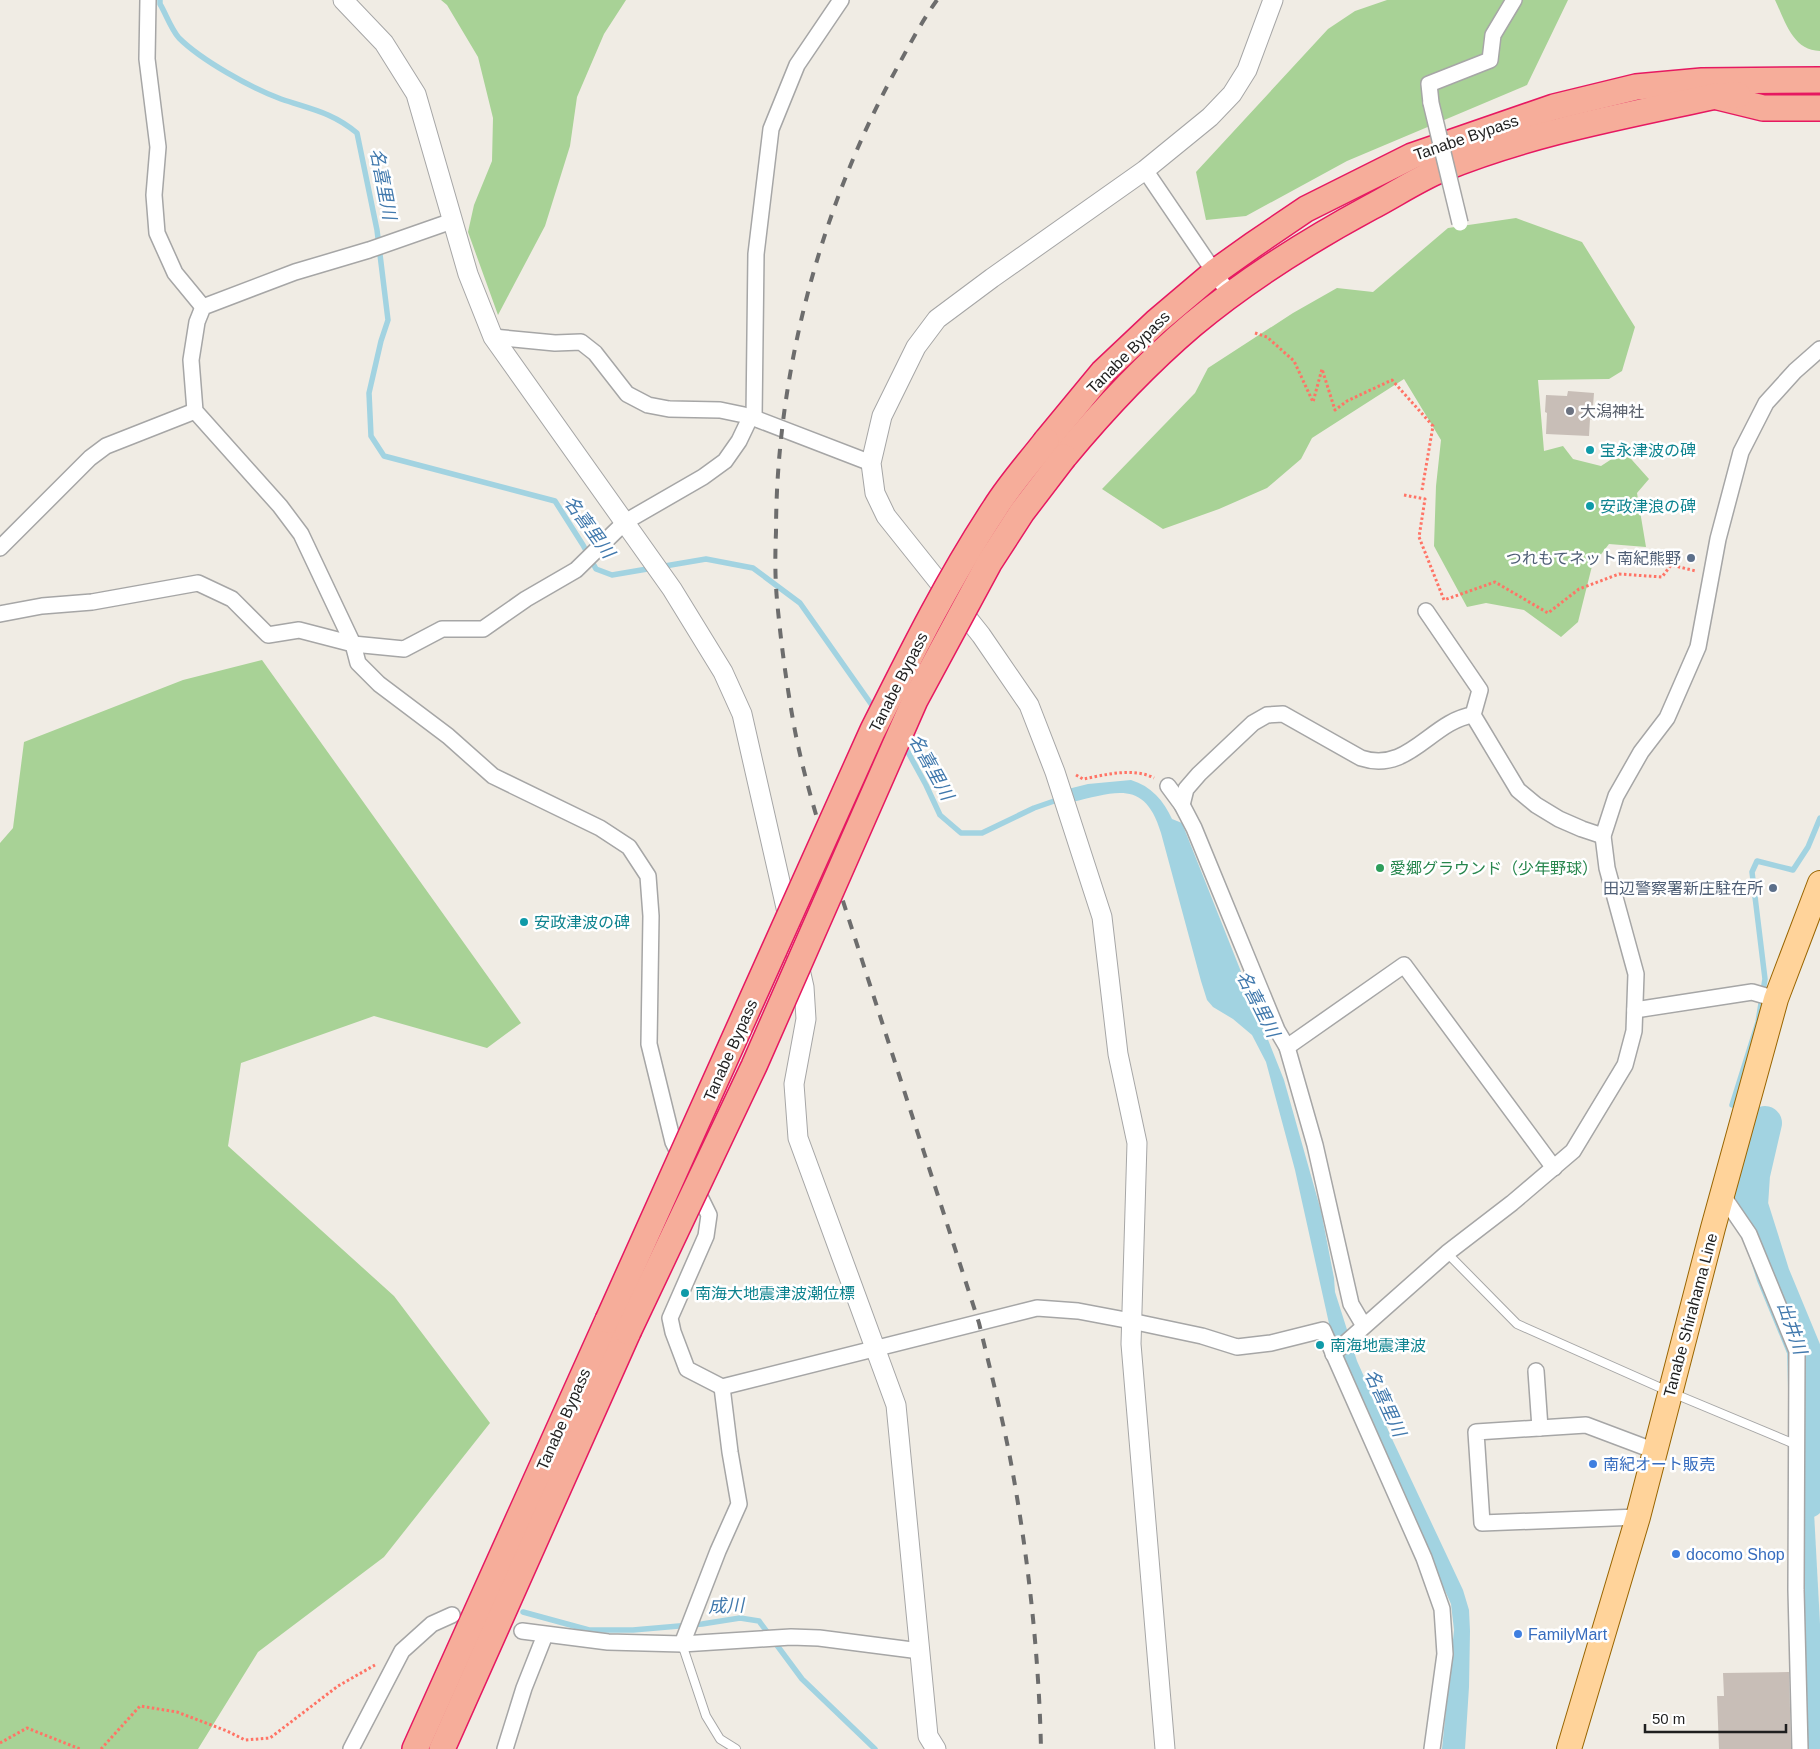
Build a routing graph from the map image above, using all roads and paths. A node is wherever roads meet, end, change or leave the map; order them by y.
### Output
1 (148, 0) edge
2 (343, 0) edge
3 (841, 0) edge
4 (1273, 0) edge
5 (1514, 0) edge
6 (1820, 65) edge
7 (1820, 80) edge
8 (1636, 87) junction
9 (1820, 94) edge
10 (1716, 96) junction
11 (1820, 108) edge
12 (1145, 170) junction
13 (452, 221) junction
14 (1460, 223) dead end
15 (1215, 272) junction
16 (1230, 295) junction
17 (203, 307) junction
18 (1255, 333) dead end
19 (494, 337) junction
20 (1820, 348) edge
21 (195, 411) junction
22 (751, 419) junction
23 (1055, 449) junction
24 (871, 463) junction
25 (1422, 490) dead end
26 (1404, 495) dead end
27 (625, 522) junction
28 (0, 548) edge
29 (1711, 574) junction
30 (1426, 611) dead end
31 (0, 614) edge
32 (353, 644) junction
33 (1474, 715) junction
34 (1056, 776) junction
35 (1168, 786) joint
36 (1182, 805) junction
37 (1603, 836) junction
38 (1820, 883) edge
39 (1776, 999) junction
40 (1635, 1010) junction
41 (1287, 1047) junction
42 (1554, 1168) junction
43 (1723, 1196) junction
44 (1447, 1253) junction
45 (1131, 1321) junction
46 (618, 1326) junction
47 (1361, 1329) junction
48 (874, 1349) junction
49 (1335, 1352) junction
50 (1536, 1371) dead end
51 (722, 1387) junction
52 (1670, 1392) junction
53 (1540, 1428) junction
54 (1797, 1445) junction
55 (1655, 1451) junction
56 (1638, 1516) junction
57 (452, 1614) dead end
58 (522, 1631) dead end
59 (545, 1635) junction
60 (682, 1644) junction
61 (402, 1650) junction
62 (920, 1651) junction
63 (0, 1743) edge
64 (80, 1749) edge
65 (101, 1749) edge
66 (351, 1749) edge
67 (415, 1749) edge
68 (442, 1749) edge
69 (504, 1749) edge
70 (736, 1749) edge
71 (936, 1749) edge
72 (1165, 1749) edge
73 (1432, 1749) edge
74 (1569, 1749) edge
75 (1800, 1749) edge

1 - 17 street
2 - 13 street
3 - 22 street
4 - 12 street
5 - 14 street, bridge
6 - 8 highway
7 - 8 highway, Tanabe Bypass
8 - 15 highway, Tanabe Bypass
9 - 10 highway, Tanabe Bypass
10 - 11 highway
10 - 16 highway, Tanabe Bypass
12 - 15 street
12 - 24 street
13 - 17 street
13 - 19 street
15 - 16 street
15 - 23 highway, Tanabe Bypass
16 - 23 highway, Tanabe Bypass
17 - 21 street
18 - 25 path
19 - 22 street
19 - 27 street
20 - 29 street
21 - 28 street
21 - 32 street
22 - 24 street
22 - 27 street
23 - 46 highway, Tanabe Bypass, bridge
24 - 34 street
26 - 29 path
27 - 32 street
27 - 48 street
29 - 37 street
30 - 33 street
31 - 32 street
32 - 51 street
33 - 36 street
33 - 37 street
34 - 35 path
34 - 45 street
35 - 36 street
36 - 41 street
37 - 40 street
38 - 39 main road, Tanabe Shirahama Line
39 - 40 street
39 - 43 main road, Tanabe Shirahama Line
40 - 42 street
41 - 42 street
41 - 47 street
42 - 44 street
43 - 52 main road, Tanabe Shirahama Line
43 - 54 street
44 - 47 street
44 - 52 lane
45 - 48 street
45 - 49 street
45 - 72 street
46 - 67 highway, Tanabe Bypass
46 - 68 highway, Tanabe Bypass
47 - 49 street
48 - 51 street
48 - 62 street
49 - 73 street
50 - 53 street
51 - 60 street
52 - 54 lane
52 - 55 main road, Tanabe Shirahama Line
53 - 55 street
53 - 56 street
54 - 75 street
55 - 56 main road, Tanabe Shirahama Line
56 - 74 main road, Tanabe Shirahama Line
57 - 61 street
58 - 59 street
59 - 60 street
59 - 69 street
60 - 62 street
60 - 70 lane
61 - 65 path
61 - 66 street
62 - 71 street
63 - 64 path

